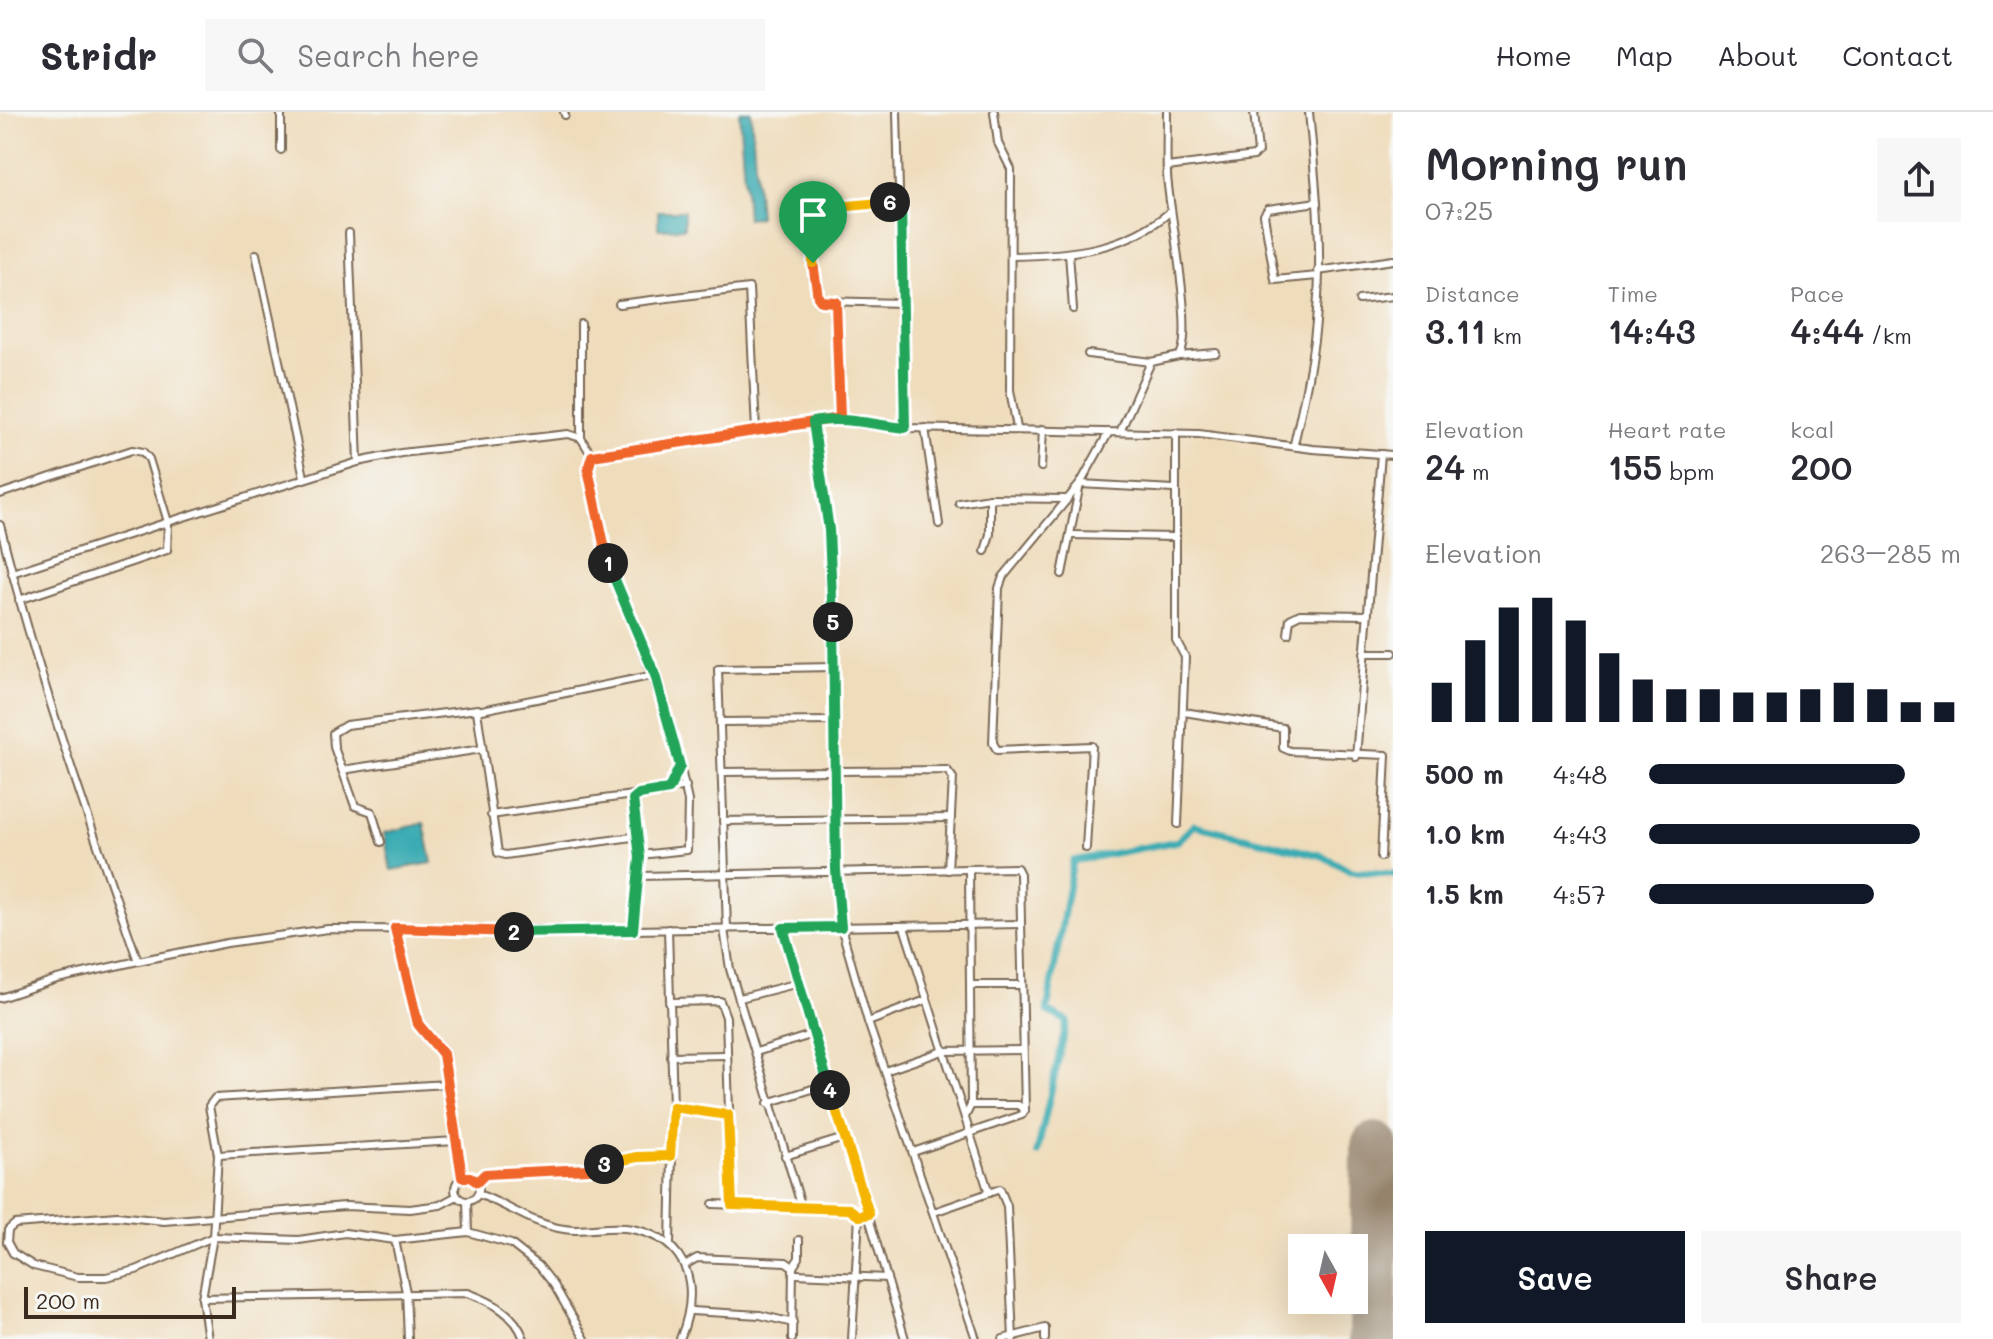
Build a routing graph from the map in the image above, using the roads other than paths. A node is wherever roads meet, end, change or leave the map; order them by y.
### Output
1 (281, 112) edge
2 (897, 112) edge
3 (994, 112) edge
4 (1167, 112) edge
5 (1254, 112) edge
6 (1309, 112) edge
7 (281, 150) dead end
8 (1167, 167) junction
9 (901, 202) junction
10 (1317, 202) junction
11 (1171, 211) junction
12 (349, 233) dead end
13 (1069, 253) junction
14 (256, 254) dead end
15 (1012, 256) junction
16 (1393, 260) edge
17 (1318, 274) junction
18 (1393, 296) edge
19 (1359, 300) dead end
20 (836, 302) junction
21 (903, 303) junction
22 (619, 304) dead end
23 (1073, 309) dead end
24 (581, 324) dead end
25 (1216, 353) dead end
26 (1088, 354) dead end
27 (1179, 356) junction
28 (1151, 362) junction
29 (840, 418) junction
30 (813, 422) junction
31 (905, 428) junction
32 (925, 428) junction
33 (1017, 428) junction
34 (1043, 429) junction
35 (756, 430) junction
36 (1109, 432) junction
37 (1120, 432) junction
38 (1176, 433) junction
39 (581, 438) junction
40 (1294, 444) junction
41 (1381, 454) junction
42 (1393, 455) edge
43 (592, 456) junction
44 (358, 462) junction
45 (1041, 467) dead end
46 (304, 477) junction
47 (1080, 484) junction
48 (1174, 489) junction
49 (0, 494) edge
50 (990, 498) junction
51 (1066, 499) junction
52 (959, 503) dead end
53 (168, 522) junction
54 (939, 524) dead end
55 (0, 525) edge
56 (1071, 535) junction
57 (1173, 537) junction
58 (985, 551) dead end
59 (12, 573) junction
60 (1062, 574) dead end
61 (19, 600) junction
62 (1367, 615) junction
63 (1288, 634) dead end
64 (1364, 653) junction
65 (1393, 653) edge
66 (834, 667) junction
67 (655, 675) junction
68 (478, 709) junction
69 (1184, 712) junction
70 (834, 721) junction
71 (720, 722) junction
72 (482, 749) junction
73 (1356, 757) junction
74 (680, 766) junction
75 (342, 770) junction
76 (835, 770) junction
77 (722, 772) junction
78 (1390, 776) edge
79 (686, 786) junction
80 (669, 789) junction
81 (639, 794) junction
82 (491, 815) junction
83 (951, 818) junction
84 (835, 820) junction
85 (723, 821) junction
86 (1178, 824) dead end
87 (1383, 832) junction
88 (1393, 832) edge
89 (639, 836) junction
90 (381, 842) dead end
91 (1086, 848) dead end
92 (640, 855) junction
93 (1381, 857) dead end
94 (836, 870) junction
95 (948, 870) junction
96 (969, 870) junction
97 (725, 874) junction
98 (639, 876) junction
99 (1021, 924) junction
100 (970, 926) junction
101 (841, 927) junction
102 (904, 927) junction
103 (395, 928) junction
104 (783, 928) junction
105 (668, 929) junction
106 (726, 929) junction
107 (633, 930) junction
108 (138, 961) junction
109 (799, 983) junction
110 (970, 985) junction
111 (1022, 985) junction
112 (0, 998) edge
113 (740, 998) junction
114 (926, 1000) junction
115 (669, 1002) junction
116 (868, 1022) junction
117 (814, 1034) junction
118 (1022, 1050) junction
119 (943, 1051) junction
120 (970, 1051) junction
121 (756, 1052) junction
122 (727, 1055) junction
123 (671, 1056) junction
124 (885, 1071) junction
125 (447, 1084) junction
126 (828, 1084) junction
127 (768, 1103) junction
128 (971, 1105) junction
129 (673, 1107) junction
130 (1025, 1110) junction
131 (728, 1115) junction
132 (965, 1118) junction
133 (969, 1132) junction
134 (844, 1138) junction
135 (456, 1141) junction
136 (913, 1152) junction
137 (218, 1155) junction
138 (670, 1156) junction
139 (785, 1156) junction
140 (462, 1177) junction
141 (477, 1182) junction
142 (989, 1193) junction
143 (478, 1194) junction
144 (457, 1196) junction
145 (467, 1201) junction
146 (713, 1204) dead end
147 (732, 1205) junction
148 (802, 1208) junction
149 (934, 1212) junction
150 (869, 1214) junction
151 (859, 1216) junction
152 (214, 1218) junction
153 (468, 1232) junction
154 (213, 1237) junction
155 (395, 1240) junction
156 (799, 1240) dead end
157 (670, 1245) junction
158 (685, 1265) junction
159 (794, 1271) junction
160 (854, 1276) junction
161 (887, 1278) junction
162 (406, 1292) junction
163 (202, 1298) junction
164 (691, 1311) junction
165 (793, 1323) junction
166 (1013, 1338) edge
167 (208, 1339) edge
168 (408, 1339) edge
169 (524, 1339) edge
170 (585, 1339) edge
171 (680, 1339) edge
172 (792, 1339) edge
173 (852, 1339) edge
174 (905, 1339) edge
175 (976, 1339) edge
176 (1003, 1339) edge
177 (1045, 1339) edge

1 - 7 street
2 - 9 street
3 - 15 street
4 - 8 street
5 - 8 street
6 - 10 street
8 - 11 street
9 - 20 street
9 - 21 street
10 - 17 street
10 - 17 street
11 - 13 street
11 - 27 street
12 - 44 street
13 - 15 street
13 - 23 street
14 - 46 street
15 - 33 street
16 - 17 street
17 - 40 street
18 - 19 street
20 - 21 street
20 - 29 street
21 - 31 street
22 - 35 street
24 - 39 street
25 - 27 street
26 - 28 street
27 - 28 street
28 - 37 street
29 - 30 street
29 - 31 street
30 - 35 street
30 - 66 street
31 - 32 street
32 - 33 street
32 - 54 street
33 - 34 street
34 - 36 street
34 - 45 street
35 - 43 street
36 - 37 street
36 - 47 street
37 - 38 street
38 - 40 street
38 - 48 street
39 - 43 street
39 - 44 street
40 - 41 street
41 - 42 street
41 - 62 street
43 - 67 street
44 - 46 street
46 - 53 street
47 - 48 street
47 - 51 street
47 - 56 street
48 - 57 street
49 - 53 street
50 - 51 street
50 - 52 street
50 - 58 street
51 - 91 street
53 - 59 street
53 - 61 street
55 - 59 street
56 - 57 street
56 - 60 street
57 - 69 street
59 - 61 street
61 - 108 street
62 - 63 street
62 - 64 street
64 - 65 street
64 - 73 street
66 - 70 street
66 - 71 street
67 - 68 street
67 - 74 street
68 - 72 street
68 - 75 street
69 - 73 street
69 - 86 street
70 - 71 street
70 - 76 street
71 - 77 street
72 - 75 street
72 - 82 street
73 - 78 street
74 - 79 street
74 - 80 street
75 - 90 street
76 - 77 street
76 - 83 street
76 - 84 street
77 - 85 street
78 - 87 street
79 - 80 street
79 - 92 street
80 - 81 street
81 - 82 street
81 - 89 street
82 - 89 street
83 - 84 street
83 - 95 street
84 - 85 street
84 - 94 street
85 - 97 street
87 - 88 street
87 - 93 street
89 - 92 street
92 - 98 street
94 - 95 street
94 - 97 street
94 - 101 street
95 - 96 street
96 - 99 street
96 - 100 street
97 - 98 street
97 - 106 street
98 - 107 street
99 - 100 street
99 - 111 street
100 - 102 street
100 - 110 street
101 - 102 street
101 - 104 street
101 - 116 street
102 - 114 street
103 - 107 street
103 - 108 street
103 - 125 street
104 - 106 street
104 - 109 street
105 - 106 street
105 - 107 street
105 - 115 street
106 - 113 street
108 - 112 street
109 - 113 street
109 - 117 street
110 - 111 street
110 - 120 street
111 - 118 street
113 - 121 street
114 - 116 street
114 - 119 street
115 - 122 street
115 - 123 street
116 - 124 street
117 - 121 street
117 - 126 street
118 - 120 street
118 - 130 street
119 - 120 street
119 - 124 street
119 - 132 street
120 - 128 street
121 - 127 street
122 - 123 street
122 - 131 street
123 - 129 street
124 - 136 street
125 - 135 street
125 - 137 street
126 - 127 street
126 - 134 street
127 - 139 street
128 - 130 street
128 - 132 street
129 - 131 street
129 - 138 street
130 - 133 street
131 - 147 street
132 - 133 street
133 - 136 street
133 - 142 street
134 - 139 street
134 - 150 street
135 - 137 street
135 - 140 street
136 - 149 street
137 - 152 street
138 - 141 street
138 - 157 street
139 - 148 street
140 - 141 street
140 - 144 street
141 - 143 street
142 - 149 street
142 - 166 street
143 - 145 street
143 - 157 street
144 - 145 street
144 - 152 street
145 - 153 street
146 - 147 street
147 - 148 street
148 - 151 street
149 - 175 street
150 - 151 street
150 - 161 street
151 - 160 street
152 - 154 street
152 - 154 street
153 - 155 street
153 - 170 street
154 - 155 street
154 - 163 street
155 - 162 street
156 - 159 street
157 - 158 street
158 - 159 street
158 - 164 street
159 - 160 street
159 - 165 street
160 - 161 street
160 - 173 street
161 - 174 street
162 - 163 street
162 - 168 street
162 - 169 street
163 - 167 street
164 - 165 street
164 - 171 street
165 - 172 street
166 - 176 street
166 - 177 street

